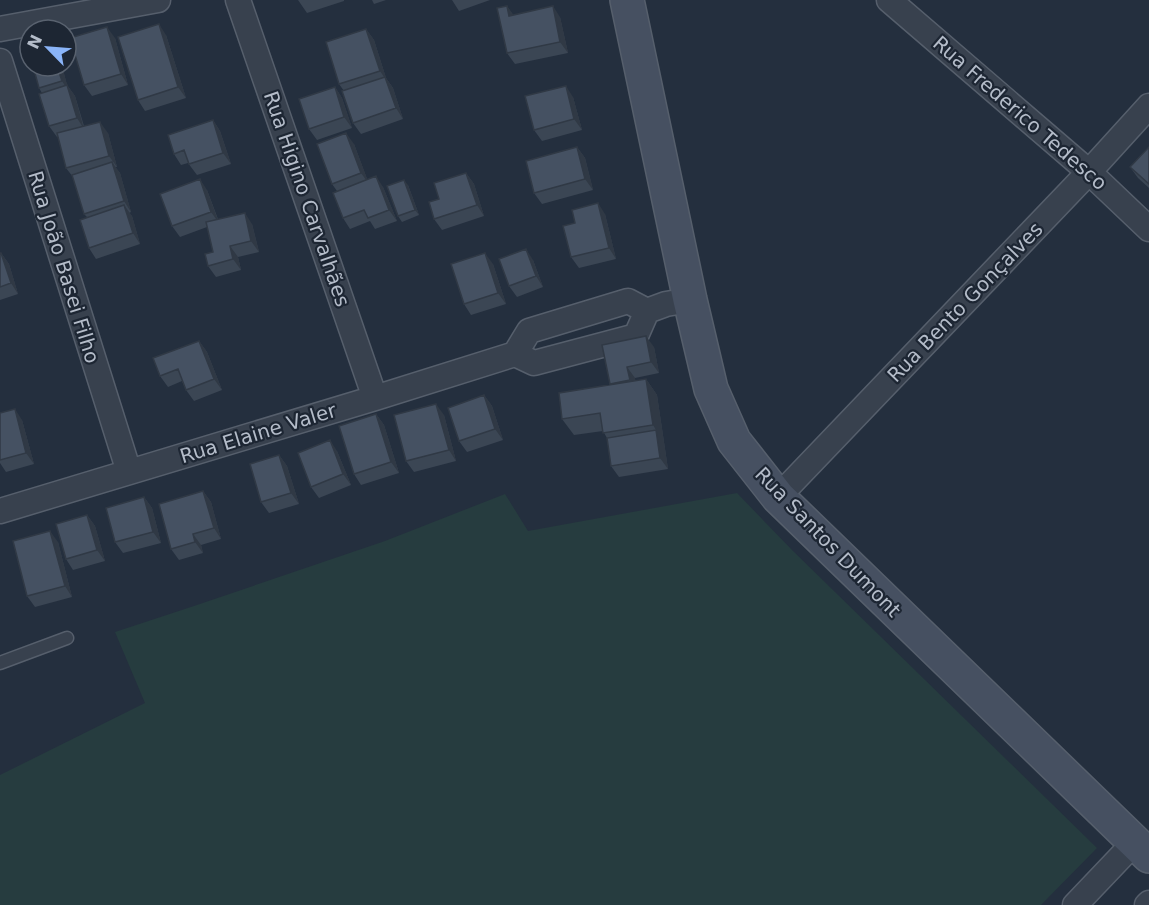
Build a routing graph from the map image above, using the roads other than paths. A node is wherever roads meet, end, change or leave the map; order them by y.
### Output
1 (158, 0) edge
2 (238, 0) edge
3 (627, 0) edge
4 (889, 0) edge
5 (0, 29) edge
6 (0, 61) edge
7 (1149, 106) edge
8 (1089, 172) junction
9 (1149, 229) edge
10 (690, 300) junction
11 (647, 311) junction
12 (514, 354) junction
13 (375, 398) junction
14 (129, 472) junction
15 (778, 497) junction
16 (0, 511) edge
17 (67, 638) dead end
18 (0, 663) edge
19 (1142, 849) edge
20 (1075, 905) edge

1 - 5 street
2 - 13 street, Rua Higino Carvalhães
3 - 10 main road, Rua Santos Dumont
4 - 8 street, Rua Frederico Tedesco
6 - 14 street, Rua João Basei Filho
7 - 8 street, Rua Bento Gonçalves
8 - 9 street, Rua Frederico Tedesco
8 - 15 street, Rua Bento Gonçalves
10 - 11 street
10 - 15 main road, Rua Santos Dumont
11 - 12 street
11 - 12 street
12 - 13 street, Rua Elaine Valer
13 - 14 street, Rua Elaine Valer
14 - 16 street, Rua Elaine Valer
15 - 19 main road, Rua Santos Dumont
17 - 18 lane
19 - 20 street

